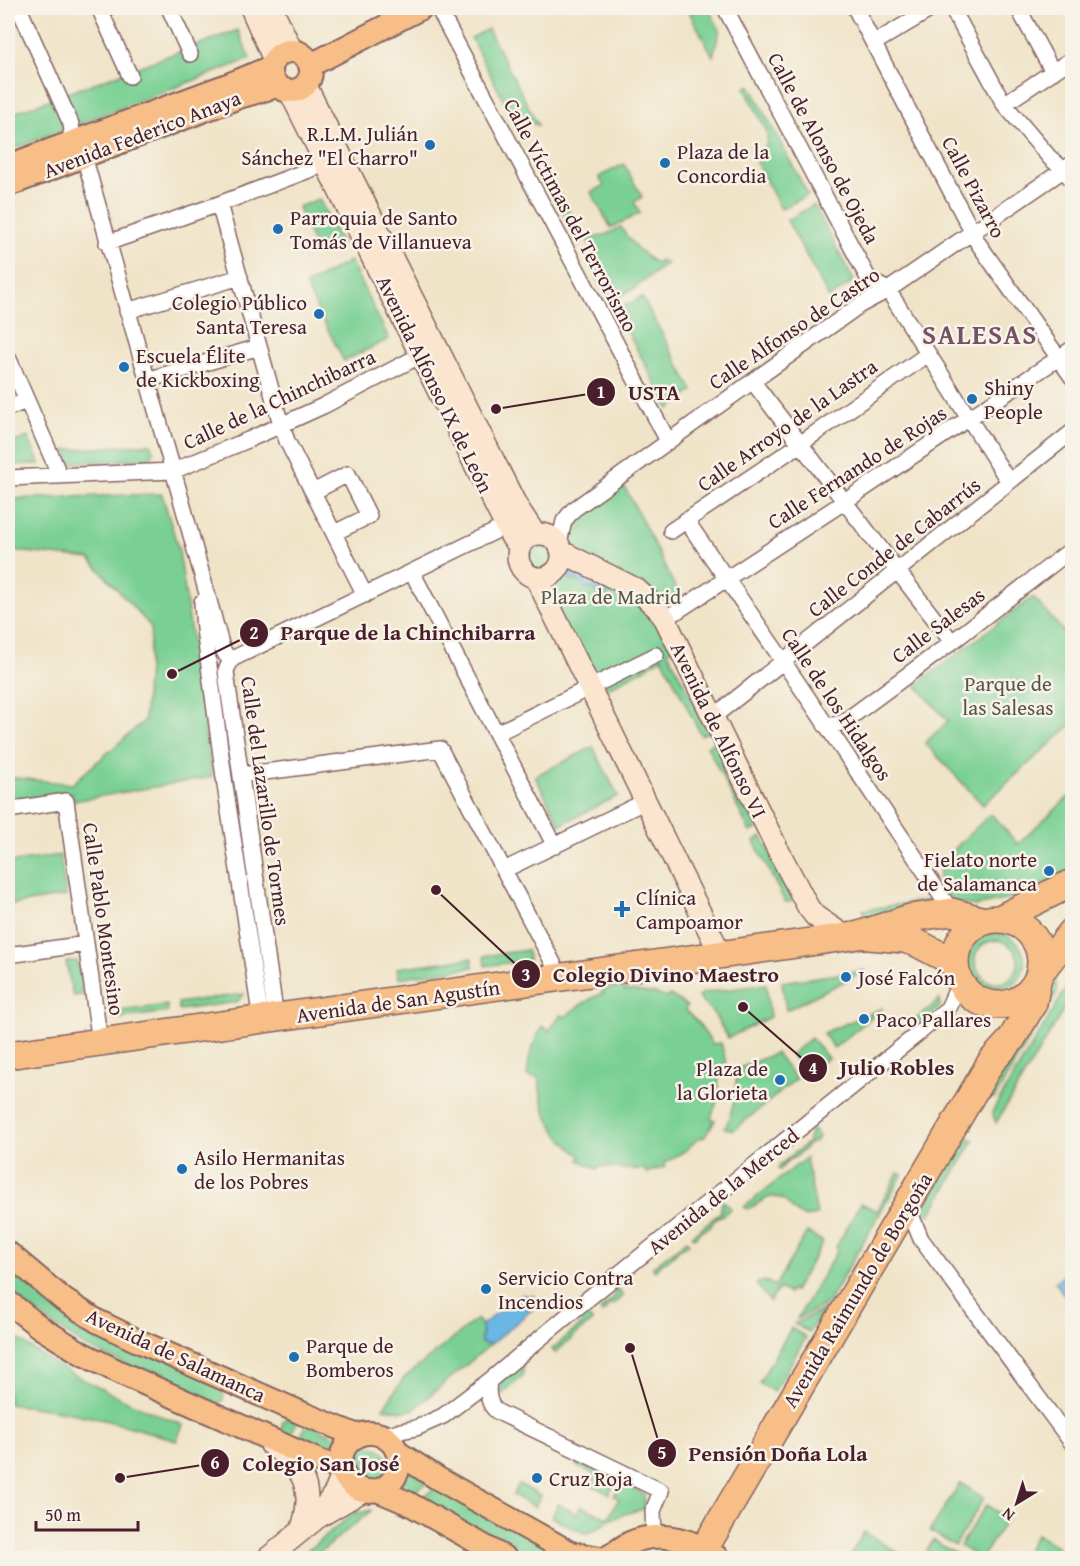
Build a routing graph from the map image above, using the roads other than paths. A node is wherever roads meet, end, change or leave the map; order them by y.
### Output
1 (19, 8) edge
2 (99, 8) edge
3 (169, 8) edge
4 (251, 8) edge
5 (272, 8) edge
6 (422, 8) edge
7 (438, 8) edge
8 (725, 8) edge
9 (855, 8) edge
10 (933, 8) edge
11 (952, 8) edge
12 (1018, 8) edge
13 (390, 15) edge
14 (874, 43) junction
15 (190, 54) dead end
16 (1072, 59) edge
17 (289, 72) junction
18 (1053, 72) junction
19 (130, 76) dead end
20 (1004, 104) junction
21 (77, 147) junction
22 (326, 164) junction
23 (8, 166) edge
24 (1070, 171) edge
25 (8, 185) edge
26 (219, 204) junction
27 (972, 233) junction
28 (107, 243) junction
29 (240, 277) junction
30 (888, 290) junction
31 (127, 311) junction
32 (259, 347) junction
33 (1072, 349) edge
34 (928, 354) junction
35 (421, 355) junction
36 (1059, 358) junction
37 (9, 364) edge
38 (1072, 377) edge
39 (147, 380) junction
40 (753, 382) junction
41 (27, 401) junction
42 (8, 408) edge
43 (970, 418) junction
44 (282, 424) junction
45 (1072, 432) edge
46 (668, 441) junction
47 (800, 444) junction
48 (173, 471) junction
49 (60, 476) junction
50 (8, 478) edge
51 (1009, 483) junction
52 (313, 492) junction
53 (844, 502) junction
54 (686, 520) junction
55 (506, 526) junction
56 (670, 531) dead end
57 (334, 534) junction
58 (527, 540) junction
59 (560, 547) junction
60 (1072, 549) edge
61 (199, 563) junction
62 (898, 570) junction
63 (412, 572) junction
64 (536, 578) junction
65 (725, 579) junction
66 (365, 595) junction
67 (664, 619) junction
68 (952, 642) junction
69 (656, 655) dead end
70 (232, 659) junction
71 (783, 661) junction
72 (590, 688) junction
73 (713, 717) junction
74 (825, 725) junction
75 (497, 733) junction
76 (242, 775) junction
77 (646, 801) junction
78 (8, 810) edge
79 (555, 846) junction
80 (504, 870) junction
81 (1072, 883) edge
82 (952, 912) junction
83 (991, 920) junction
84 (1072, 932) edge
85 (853, 936) junction
86 (86, 944) junction
87 (8, 955) edge
88 (721, 955) junction
89 (957, 973) junction
90 (1039, 977) junction
91 (561, 978) junction
92 (988, 1004) junction
93 (268, 1019) junction
94 (100, 1043) junction
95 (8, 1055) edge
96 (991, 1062) junction
97 (907, 1205) junction
98 (890, 1234) junction
99 (921, 1239) junction
100 (8, 1253) edge
101 (8, 1302) edge
102 (489, 1381) junction
103 (249, 1430) junction
104 (369, 1436) junction
105 (1072, 1443) edge
106 (397, 1452) junction
107 (342, 1471) junction
108 (370, 1491) junction
109 (309, 1524) junction
110 (654, 1537) junction
111 (707, 1555) edge
112 (268, 1558) edge
113 (505, 1558) edge
114 (600, 1558) edge
115 (606, 1558) edge

1 - 21 street, Calle del Lazarillo de Tormes
2 - 19 street
3 - 15 street
4 - 17 main road, Avenida Alfonso IX de León
5 - 17 main road, Avenida Alfonso IX de León
6 - 13 main road, Avenida Federico Anaya
7 - 46 street, Calle Víctimas del Terrorismo
8 - 30 street, Calle de Alonso de Ojeda
9 - 14 street, Calle Pizarro
10 - 14 street
11 - 20 street
12 - 18 street
13 - 17 main road, Avenida Federico Anaya
14 - 27 street, Calle Pizarro
16 - 18 street
17 - 21 main road, Avenida Federico Anaya
17 - 22 main road, Avenida Alfonso IX de León
17 - 58 main road, Avenida Alfonso IX de León
18 - 20 street
20 - 24 street
21 - 23 main road, Avenida Federico Anaya
21 - 25 main road, Avenida Federico Anaya
21 - 28 street, Calle del Lazarillo de Tormes
22 - 26 street
22 - 35 main road, Avenida Alfonso IX de León
24 - 27 street, Calle Alfonso de Castro
26 - 28 street
26 - 29 street
27 - 30 street, Calle Alfonso de Castro
27 - 36 street, Calle Pizarro
28 - 31 street, Calle del Lazarillo de Tormes
29 - 31 street
29 - 32 street
30 - 34 street, Calle de Alonso de Ojeda
30 - 40 street, Calle Alfonso de Castro
31 - 39 street, Calle del Lazarillo de Tormes
32 - 39 street
32 - 44 street
33 - 36 street, Calle Fernando de Rojas
34 - 43 street, Calle de Alonso de Ojeda
34 - 47 street, Calle Arroyo de la Lastra
35 - 44 street, Calle de la Chinchibarra
35 - 55 main road, Avenida Alfonso IX de León
36 - 38 street, Calle Pizarro
36 - 43 street, Calle Fernando de Rojas
37 - 41 street
39 - 48 street, Calle del Lazarillo de Tormes
40 - 46 street, Calle Alfonso de Castro
40 - 47 street
41 - 42 street
41 - 49 street
43 - 51 street, Calle de Alonso de Ojeda
43 - 53 street, Calle Fernando de Rojas
44 - 48 street, Calle de la Chinchibarra
44 - 52 street
45 - 51 street, Calle Conde de Cabarrús
46 - 59 street, Calle Alfonso de Castro
47 - 53 street
47 - 54 street, Calle Arroyo de la Lastra
48 - 49 street, Calle de la Chinchibarra
48 - 61 street, Calle del Lazarillo de Tormes
49 - 50 street, Calle de la Chinchibarra
51 - 62 street, Calle Conde de Cabarrús
52 - 57 street
52 - 57 street
53 - 62 street
53 - 65 street, Calle Fernando de Rojas
54 - 56 street, Calle Arroyo de la Lastra
54 - 65 street, Calle de los Hidalgos
55 - 58 main road, Avenida Alfonso IX de León
55 - 63 street
57 - 66 street
58 - 59 main road
58 - 64 main road
59 - 64 main road
59 - 67 main road, Avenida de Alfonso VI
60 - 68 street, Calle Salesas
61 - 70 street, Calle del Lazarillo de Tormes
61 - 93 street, Calle del Lazarillo de Tormes
62 - 68 street
62 - 71 street, Calle Conde de Cabarrús
63 - 66 street
63 - 75 street
64 - 72 main road
65 - 67 street, Calle Fernando de Rojas
65 - 71 street, Calle de los Hidalgos
66 - 70 street
67 - 73 main road, Avenida de Alfonso VI
68 - 74 street, Calle Salesas
69 - 72 street
70 - 76 street, Calle del Lazarillo de Tormes
71 - 73 street, Calle Conde de Cabarrús
71 - 74 street, Calle de los Hidalgos
72 - 75 street
72 - 77 main road
73 - 85 main road, Avenida de Alfonso VI
74 - 82 street, Calle de los Hidalgos
75 - 79 street
76 - 80 street
76 - 93 street, Calle del Lazarillo de Tormes
77 - 79 street
77 - 88 main road
78 - 86 street, Calle Pablo Montesino
79 - 80 street
80 - 91 street
81 - 83 highway
82 - 83 highway, Avenida de San Agustín
82 - 85 highway, Avenida de San Agustín
83 - 89 highway
83 - 90 highway
84 - 90 highway
85 - 88 highway, Avenida de San Agustín
85 - 89 highway, Avenida de San Agustín
86 - 87 street
86 - 94 street, Calle Pablo Montesino
88 - 91 highway, Avenida de San Agustín
89 - 92 highway
89 - 102 street, Avenida de la Merced
90 - 92 highway
90 - 96 highway, Avenida Raimundo de Borgoña
91 - 93 highway, Avenida de San Agustín
92 - 96 highway, Avenida Raimundo de Borgoña
93 - 94 highway, Avenida de San Agustín
94 - 95 highway, Avenida de San Agustín
96 - 97 highway, Avenida Raimundo de Borgoña
97 - 98 highway, Avenida Raimundo de Borgoña
97 - 99 street
98 - 99 street
98 - 111 highway, Avenida Raimundo de Borgoña
99 - 105 street
100 - 104 main road, Avenida de Salamanca
101 - 103 main road, Avenida de Salamanca
102 - 104 street, Avenida de la Merced
102 - 110 street
103 - 107 main road, Avenida de Salamanca
103 - 109 main road
104 - 106 main road
104 - 107 main road
106 - 108 main road
106 - 114 main road
107 - 108 main road
107 - 109 main road
108 - 109 main road
108 - 113 main road
109 - 112 main road
110 - 111 main road
110 - 115 main road

